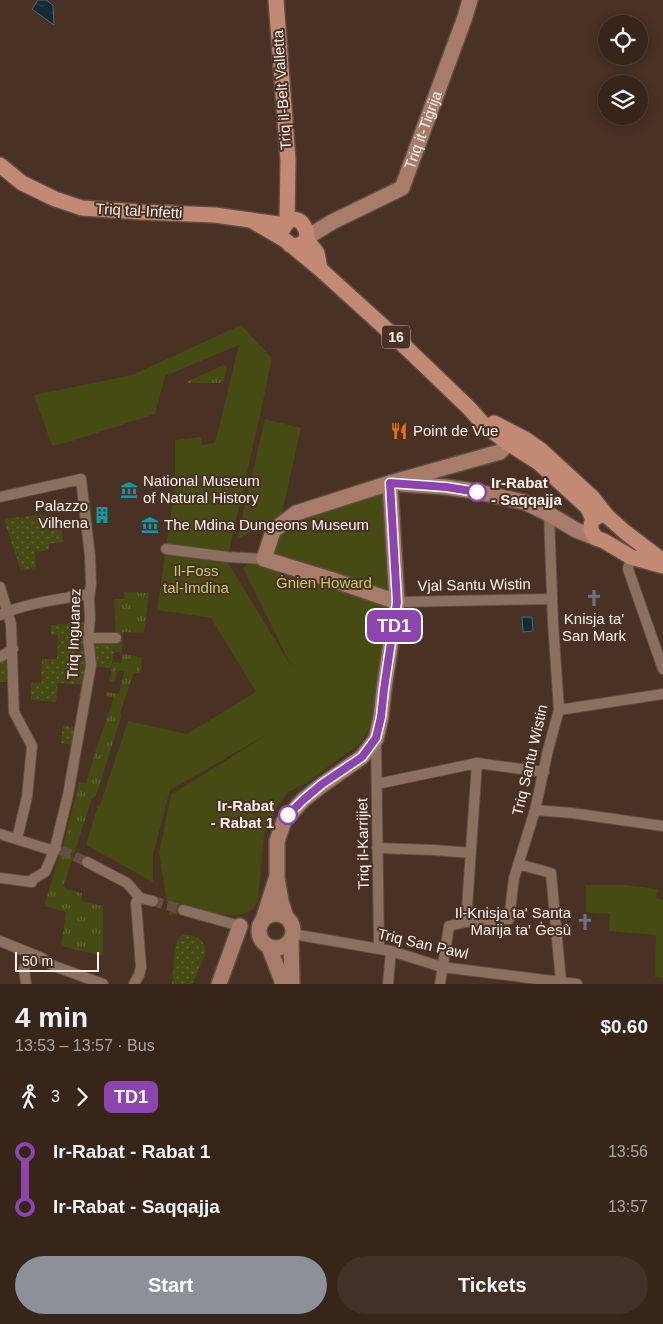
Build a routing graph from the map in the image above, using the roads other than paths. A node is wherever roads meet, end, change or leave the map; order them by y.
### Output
1 (276, 0) edge
2 (470, 0) edge
3 (0, 165) edge
4 (296, 232) junction
5 (469, 408) junction
6 (508, 443) junction
7 (390, 483) junction
8 (0, 497) edge
9 (549, 514) junction
10 (605, 519) junction
11 (625, 532) junction
12 (600, 540) junction
13 (166, 549) dead end
14 (632, 557) junction
15 (264, 559) junction
16 (663, 561) edge
17 (663, 566) edge
18 (0, 586) edge
19 (89, 594) junction
20 (552, 599) junction
21 (397, 602) junction
22 (3, 613) edge
23 (88, 638) junction
24 (116, 638) dead end
25 (13, 649) junction
26 (0, 657) edge
27 (663, 670) edge
28 (663, 694) edge
29 (559, 710) junction
30 (376, 738) junction
31 (477, 763) junction
32 (544, 772) junction
33 (377, 784) junction
34 (535, 810) junction
35 (663, 826) edge
36 (0, 834) edge
37 (17, 839) junction
38 (377, 848) junction
39 (56, 850) junction
40 (471, 853) junction
41 (87, 862) tunnel mouth
42 (518, 864) junction
43 (0, 878) edge
44 (277, 878) junction
45 (140, 898) junction
46 (153, 901) tunnel mouth
47 (183, 910) tunnel mouth
48 (286, 917) junction
49 (466, 922) junction
50 (240, 926) junction
51 (263, 932) junction
52 (292, 937) junction
53 (0, 941) edge
54 (379, 949) junction
55 (391, 951) junction
56 (29, 954) junction
57 (442, 967) junction
58 (514, 980) edge
59 (561, 982) junction
60 (26, 984) edge
61 (103, 984) edge
62 (134, 984) edge
63 (219, 984) edge
64 (282, 984) edge
65 (292, 984) edge
66 (388, 984) edge
67 (440, 984) edge
68 (577, 984) edge

1 - 4 main road, Triq il-Belt Valletta
2 - 4 street, Triq it-Tiġrija
3 - 4 main road, Triq tal-Infetti
4 - 5 main road, 16
5 - 6 main road, 16
5 - 10 main road, 16
6 - 7 street
6 - 10 main road, 16
7 - 9 street
7 - 15 street
7 - 21 street
8 - 19 street, Triq Inguanez
9 - 12 street
9 - 20 street, Triq Santu Wistin
10 - 11 main road, 16
10 - 12 main road, 16
10 - 12 main road
11 - 14 main road
11 - 16 main road, 16
12 - 14 main road
13 - 15 street
14 - 17 main road
14 - 27 street
15 - 21 street
18 - 22 street
19 - 22 street
19 - 23 street, Triq Inguanez
20 - 21 street, Vjal Santu Wistin
20 - 29 street, Triq Santu Wistin
21 - 30 street
22 - 25 street
23 - 24 street
23 - 39 street, Triq Inguanez
25 - 26 street
25 - 37 street
28 - 29 street
29 - 32 street, Triq Santu Wistin
30 - 33 street, Triq il-Karrijiet
30 - 44 street
31 - 32 street
31 - 33 street
31 - 40 street
32 - 34 street, Triq Santu Wistin
33 - 38 street, Triq il-Karrijiet
34 - 35 street
34 - 42 street, Triq Santu Wistin
36 - 37 street
37 - 39 street
38 - 40 street
38 - 54 street, Triq il-Karrijiet
39 - 43 street, Triq Inguanez
40 - 49 street
41 - 45 street
42 - 49 street, Triq Santu Wistin
42 - 59 street
44 - 48 street
44 - 51 street
45 - 46 street
45 - 62 street
47 - 50 street
48 - 51 street
48 - 52 street
49 - 57 street
50 - 51 street
50 - 63 street
51 - 52 street
51 - 64 street
52 - 54 street, Triq San Pawl
52 - 65 street
53 - 56 street
54 - 55 street, Triq San Pawl
55 - 57 street, Triq San Pawl
55 - 66 street
56 - 60 street
56 - 61 street
57 - 58 street, Triq San Pawl
57 - 67 street
58 - 59 street, Triq San Pawl
59 - 68 street, Triq San Pawl

